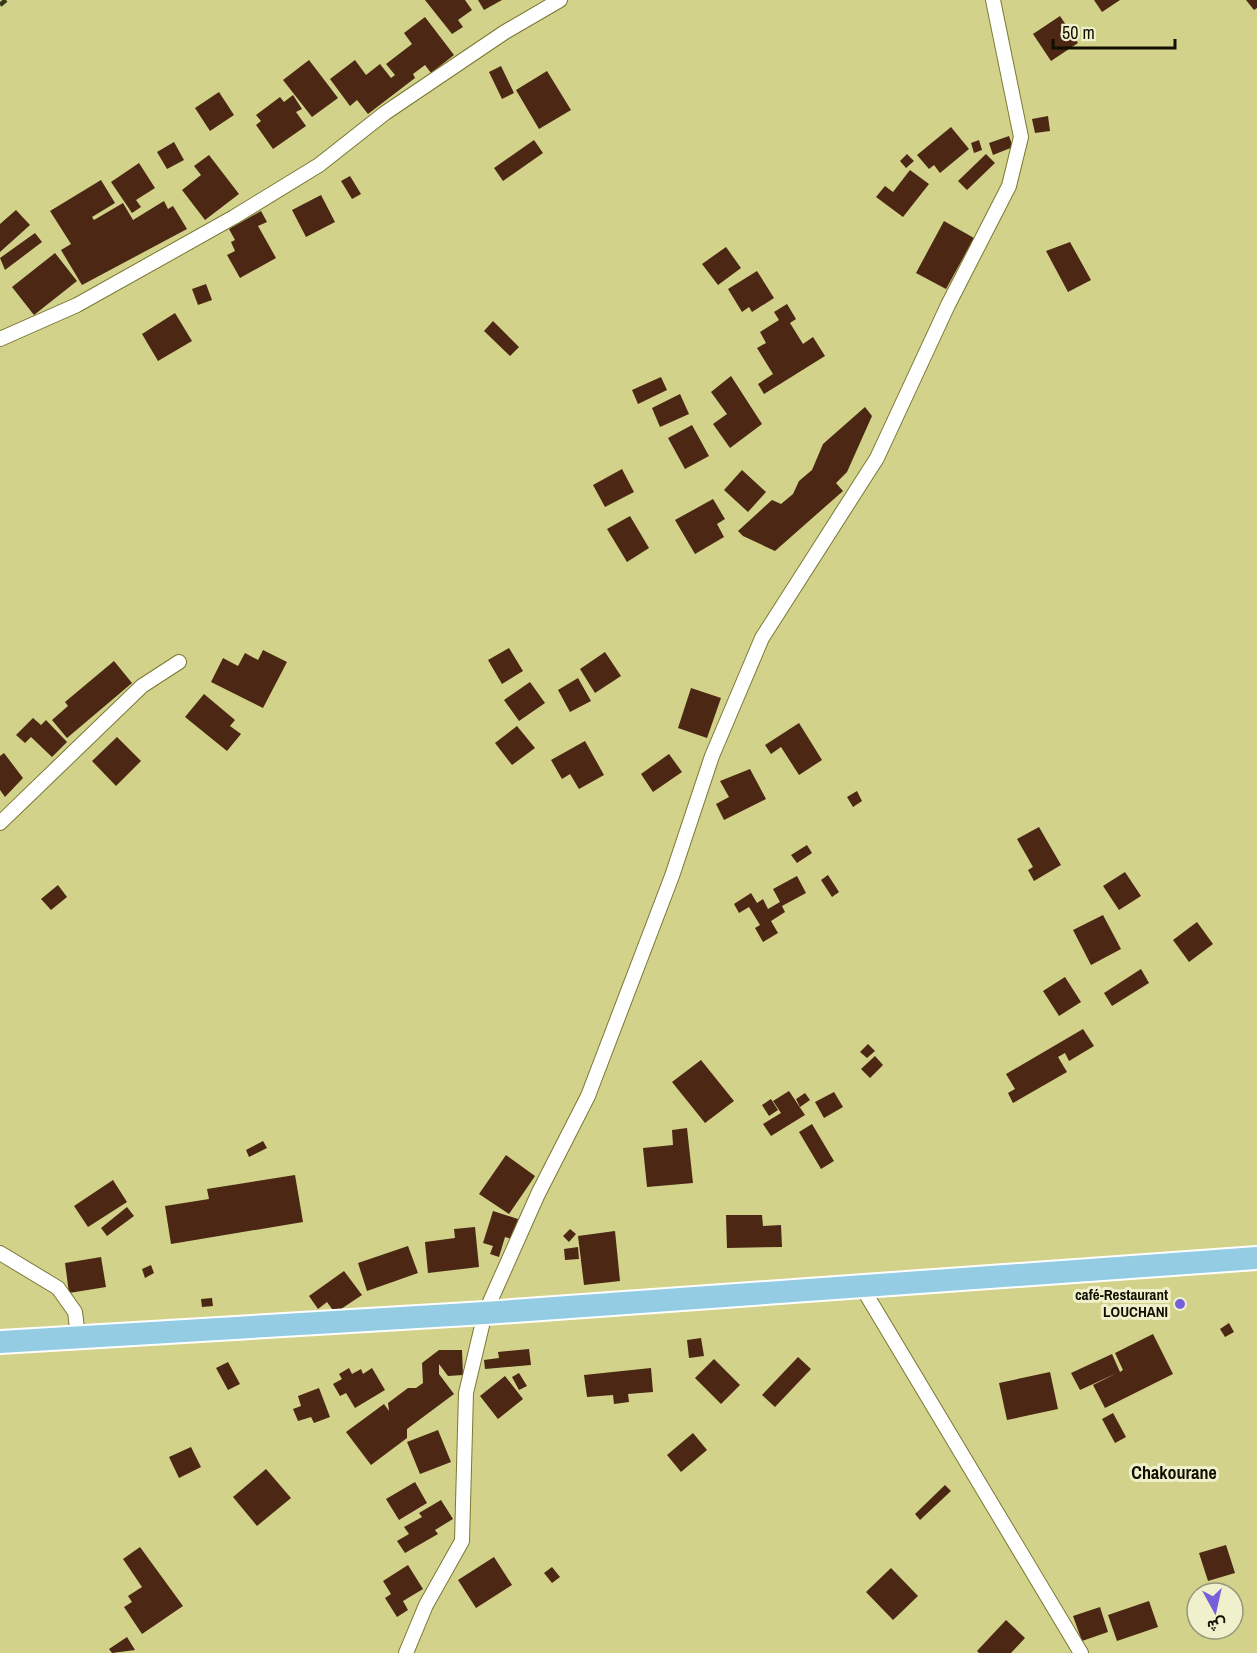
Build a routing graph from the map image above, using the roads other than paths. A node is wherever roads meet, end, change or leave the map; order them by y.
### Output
1 (560, 0) edge
2 (993, 0) edge
3 (0, 339) edge
4 (179, 662) dead end
5 (0, 823) edge
6 (0, 1253) edge
7 (1257, 1258) edge
8 (860, 1284) junction
9 (485, 1312) junction
10 (78, 1336) junction
11 (0, 1341) edge
12 (406, 1653) edge
13 (1081, 1653) edge

1 - 3 street
2 - 9 street
4 - 5 street
6 - 10 street
7 - 8 main road
8 - 9 main road
8 - 13 street
9 - 10 main road
9 - 12 street
10 - 11 main road

